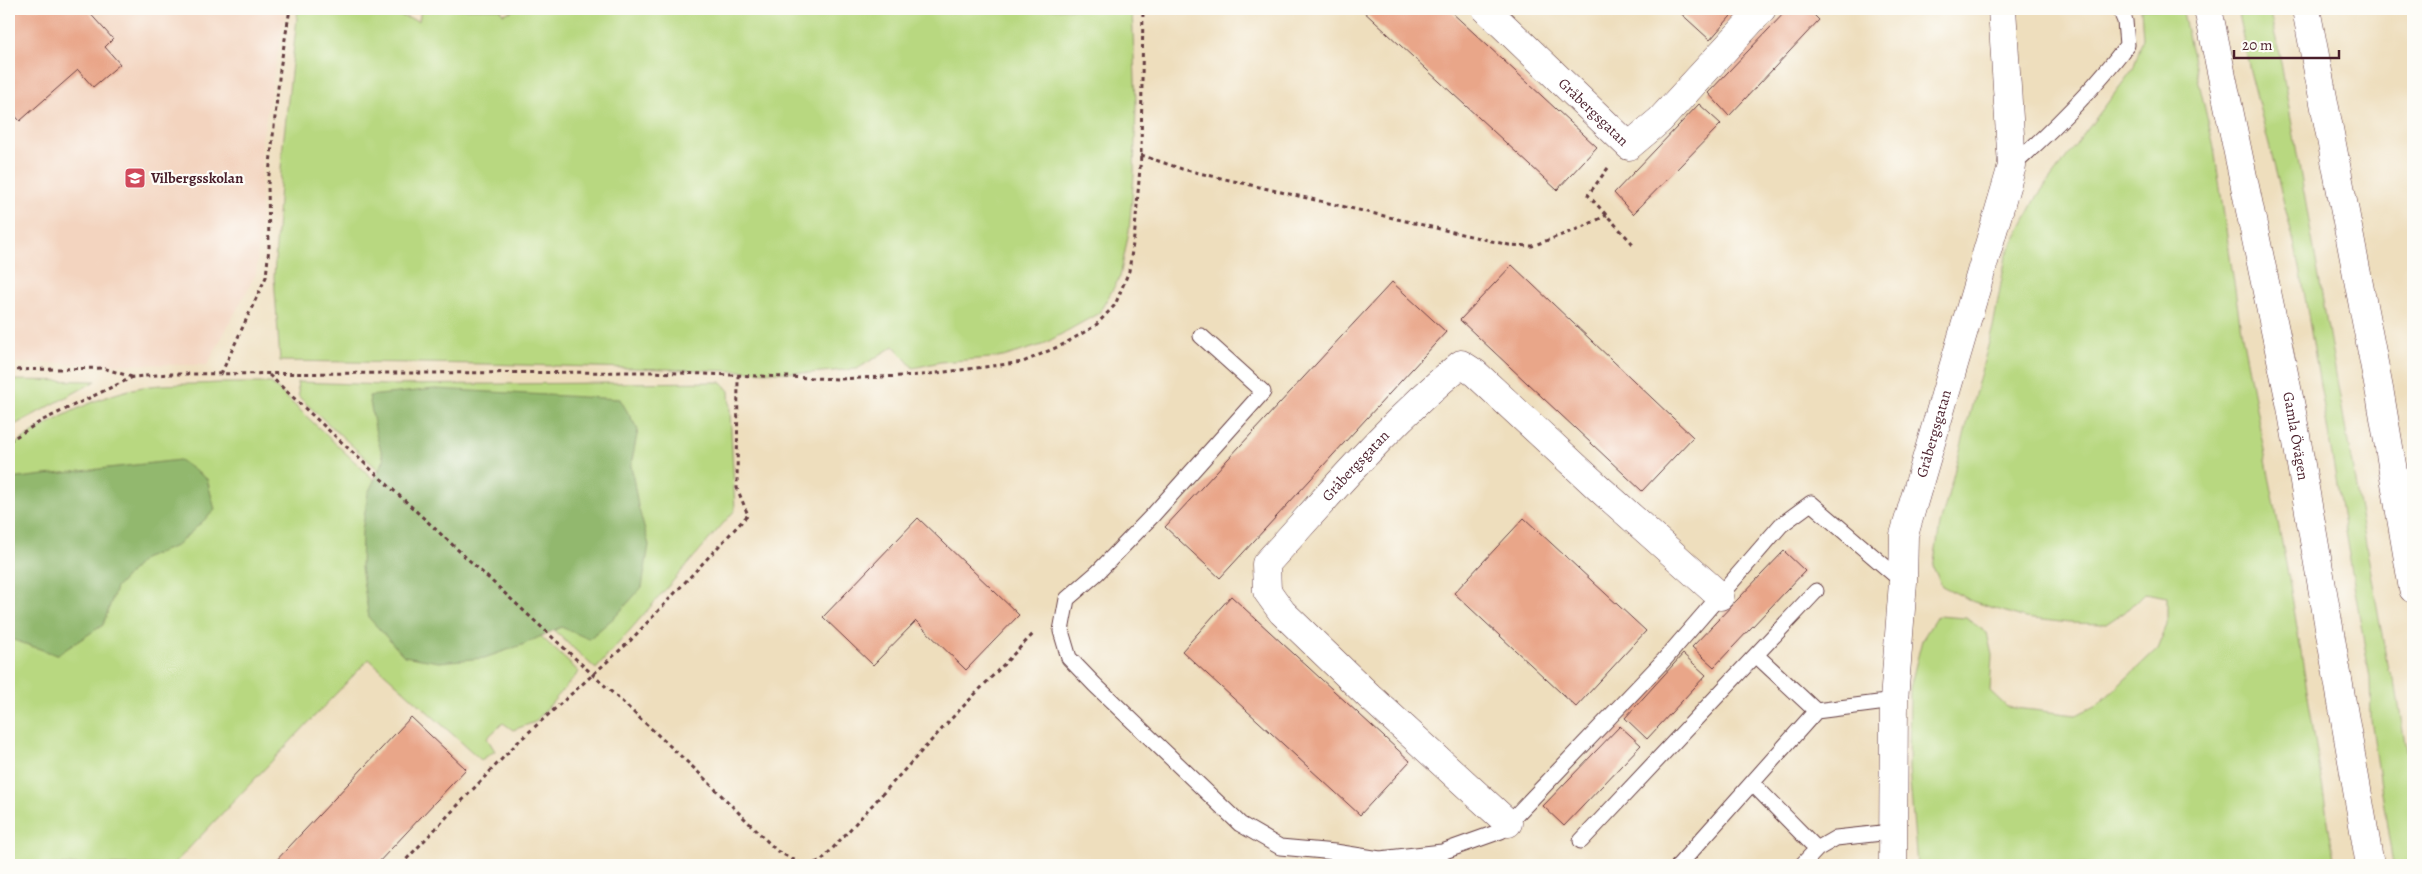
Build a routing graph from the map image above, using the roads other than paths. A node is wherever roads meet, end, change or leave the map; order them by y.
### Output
1 (1486, 9) edge
2 (1762, 9) edge
3 (2002, 9) edge
4 (2120, 9) edge
5 (2208, 9) edge
6 (2306, 9) edge
7 (2012, 166) junction
8 (1201, 336) dead end
9 (1903, 582) junction
10 (2413, 589) edge
11 (1816, 591) dead end
12 (1720, 596) junction
13 (1756, 654) junction
14 (1894, 701) junction
15 (1816, 711) junction
16 (1752, 783) junction
17 (1508, 823) junction
18 (1891, 832) junction
19 (1581, 841) dead end
20 (1817, 849) junction
21 (1679, 865) edge
22 (1802, 865) edge
23 (1893, 865) edge
24 (2370, 865) edge

1 - 2 street, Gråbergsgatan
3 - 7 street, Gråbergsgatan
4 - 7 lane
5 - 24 street, Gamla Övägen
6 - 10 street
7 - 9 street, Gråbergsgatan
8 - 17 lane
9 - 12 lane
9 - 14 street, Gråbergsgatan
11 - 13 lane
12 - 17 lane
12 - 17 street, Gråbergsgatan
13 - 15 lane
13 - 19 lane
14 - 15 lane
14 - 18 street, Gråbergsgatan
15 - 16 lane
16 - 20 lane
16 - 21 lane
18 - 20 lane
18 - 23 street, Gråbergsgatan
20 - 22 lane

